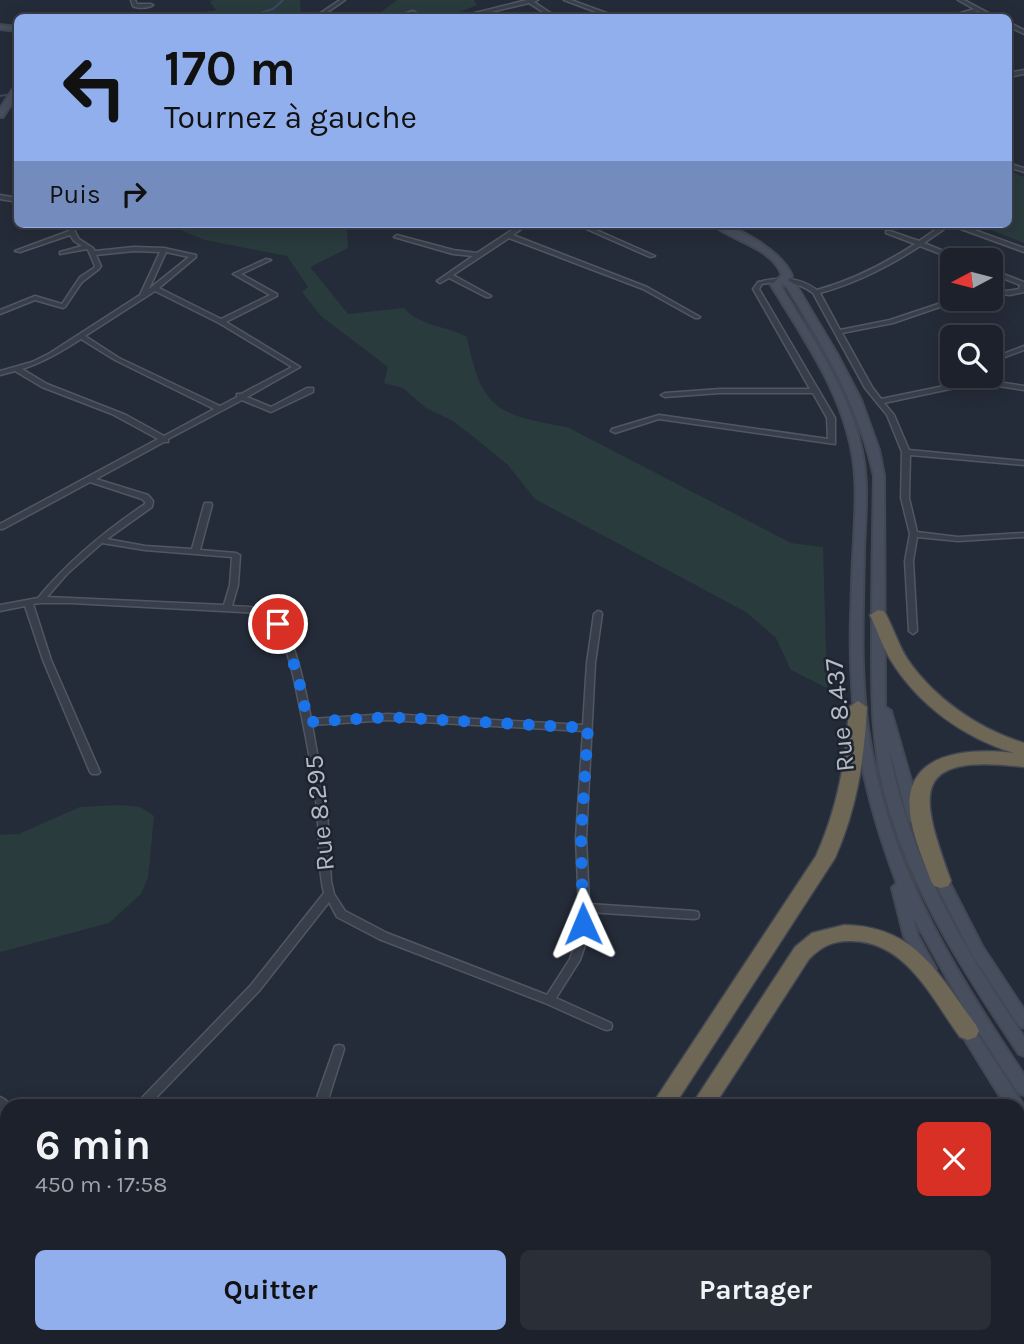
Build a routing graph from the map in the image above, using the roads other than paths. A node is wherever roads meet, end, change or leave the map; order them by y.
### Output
1 (134, 0) edge
2 (343, 0) edge
3 (536, 0) edge
4 (566, 0) edge
5 (960, 0) edge
6 (529, 1) edge
7 (151, 5) dead end
8 (979, 9) junction
9 (321, 14) edge
10 (474, 14) edge
11 (550, 14) edge
12 (607, 14) edge
13 (961, 14) edge
14 (988, 14) edge
15 (14, 94) edge
16 (0, 115) edge
17 (70, 228) edge
18 (519, 228) edge
19 (587, 228) edge
20 (724, 228) edge
21 (944, 228) edge
22 (961, 228) edge
23 (73, 232) junction
24 (888, 232) dead end
25 (508, 235) junction
26 (397, 237) dead end
27 (921, 243) junction
28 (90, 250) junction
29 (164, 250) junction
30 (1024, 250) edge
31 (18, 251) dead end
32 (940, 251) edge
33 (62, 253) dead end
34 (478, 255) junction
35 (652, 256) dead end
36 (268, 260) dead end
37 (448, 275) junction
38 (1003, 276) edge
39 (782, 280) junction
40 (440, 281) dead end
41 (1024, 284) edge
42 (155, 289) junction
43 (816, 292) junction
44 (1003, 294) edge
45 (142, 296) junction
46 (488, 296) dead end
47 (940, 306) edge
48 (0, 312) edge
49 (697, 317) dead end
50 (221, 322) junction
51 (839, 332) junction
52 (80, 335) junction
53 (1024, 348) edge
54 (1003, 356) edge
55 (16, 368) junction
56 (0, 373) edge
57 (1003, 383) edge
58 (940, 387) edge
59 (1024, 388) edge
60 (310, 390) dead end
61 (815, 391) junction
62 (240, 396) junction
63 (665, 396) dead end
64 (881, 401) junction
65 (219, 408) junction
66 (615, 431) dead end
67 (166, 440) junction
68 (906, 452) junction
69 (1024, 463) edge
70 (89, 480) junction
71 (208, 505) dead end
72 (0, 527) edge
73 (914, 534) junction
74 (1024, 535) edge
75 (100, 540) junction
76 (195, 552) junction
77 (41, 600) junction
78 (28, 603) junction
79 (0, 608) edge
80 (227, 608) junction
81 (598, 614) dead end
82 (878, 615) junction
83 (913, 631) dead end
84 (878, 688) junction
85 (858, 707) junction
86 (308, 722) junction
87 (588, 728) junction
88 (1024, 750) edge
89 (1024, 761) edge
90 (95, 772) dead end
91 (889, 851) junction
92 (941, 881) junction
93 (329, 894) junction
94 (584, 908) junction
95 (694, 915) dead end
96 (549, 1000) junction
97 (1024, 1022) edge
98 (607, 1026) dead end
99 (968, 1031) junction
100 (339, 1049) dead end
101 (1024, 1050) edge
102 (1024, 1087) edge
103 (148, 1099) edge
104 (322, 1099) edge
105 (667, 1099) edge
106 (707, 1099) edge
107 (1010, 1099) edge

1 - 7 street
2 - 9 street
3 - 6 street
4 - 12 street
5 - 8 street
6 - 10 street
6 - 11 street
8 - 13 street
8 - 14 street
15 - 16 main road
17 - 23 street
18 - 25 street
19 - 35 street
20 - 39 main road, Rue 8.437
21 - 27 street
22 - 30 street
23 - 28 street
23 - 31 street
24 - 27 street
25 - 34 street
25 - 49 street
26 - 34 street
27 - 32 street
27 - 43 street
28 - 29 street
28 - 33 street
28 - 48 street
29 - 42 street
29 - 45 street
34 - 37 street
36 - 50 street
37 - 40 street
37 - 46 street
38 - 41 street
39 - 43 street
39 - 61 street
39 - 82 main road, Rue 8.437
39 - 85 main road, Rue 8.437
41 - 44 street
42 - 45 street
42 - 50 street
43 - 51 street
45 - 52 street
47 - 51 street
50 - 62 street
51 - 64 street
52 - 55 street
52 - 65 street
53 - 54 street
55 - 56 street
55 - 67 street
57 - 59 street
58 - 64 street
60 - 62 street
61 - 63 street
61 - 66 street
62 - 65 street
64 - 68 street
65 - 67 street
67 - 70 street
68 - 69 street
68 - 73 street
70 - 72 street
70 - 75 street
71 - 76 street
73 - 74 street
73 - 83 street
75 - 76 street
75 - 77 street
76 - 80 street
77 - 78 street, Rue 8.295
77 - 80 street, Rue 8.295
78 - 79 street, Rue 8.295
78 - 90 street
80 - 86 street, Rue 8.295
81 - 87 street
82 - 84 main road, Rue 8.437
82 - 88 highway
84 - 92 main road
84 - 101 main road, Rue 8.437
85 - 91 main road, Rue 8.437
85 - 105 highway
86 - 87 street
86 - 93 street, Rue 8.295
87 - 94 street
89 - 92 highway
91 - 99 main road
91 - 102 main road, Rue 8.437
92 - 97 main road
93 - 96 street, Rue 8.295
93 - 103 street
94 - 95 street
94 - 96 street
96 - 98 street, Rue 8.295
99 - 106 highway
99 - 107 main road
100 - 104 street

